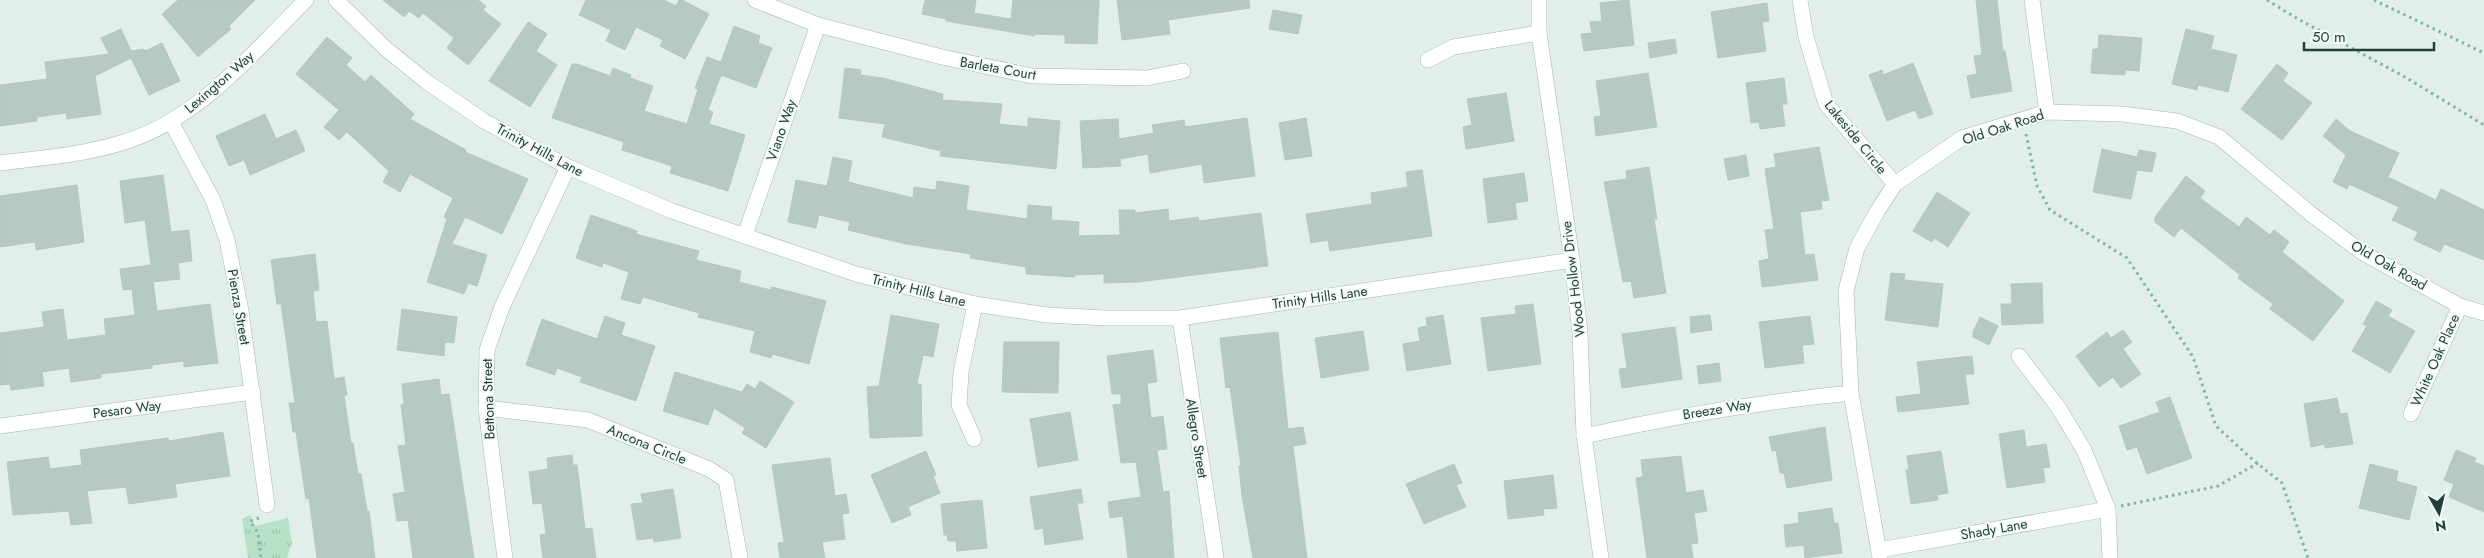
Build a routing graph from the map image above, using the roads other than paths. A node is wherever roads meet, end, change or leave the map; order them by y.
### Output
1 (306, 0) edge
2 (336, 0) edge
3 (755, 0) edge
4 (1539, 0) edge
5 (1800, 0) edge
6 (2032, 0) edge
7 (818, 24) junction
8 (1539, 33) junction
9 (1428, 60) dead end
10 (1183, 71) dead end
11 (2047, 112) junction
12 (171, 122) junction
13 (0, 163) edge
14 (568, 167) junction
15 (1895, 184) junction
16 (745, 235) junction
17 (1572, 260) junction
18 (975, 304) junction
19 (2460, 306) junction
20 (2484, 313) edge
21 (1180, 318) junction
22 (2019, 356) dead end
23 (253, 392) junction
24 (1851, 392) junction
25 (486, 408) junction
26 (2411, 414) dead end
27 (0, 426) edge
28 (1584, 436) junction
29 (974, 439) dead end
30 (267, 505) dead end
31 (2108, 509) junction
32 (1879, 554) edge
33 (506, 558) edge
34 (740, 558) edge
35 (1216, 558) edge
36 (1601, 558) edge
37 (2110, 558) edge

1 - 12 street, Lexington Way
2 - 14 street, Trinity Hills Lane
3 - 7 street, Barleta Court
4 - 8 street, Wood Hollow Drive
5 - 15 street, Lakeside Circle
6 - 11 street
7 - 10 street, Barleta Court
7 - 16 street, Viano Way
8 - 9 street
8 - 17 street, Wood Hollow Drive
11 - 15 street, Old Oak Road
11 - 19 street, Old Oak Road
12 - 13 street, Lexington Way
12 - 23 street, Pienza Street
14 - 16 street, Trinity Hills Lane
14 - 25 street, Bettona Street
15 - 24 street, Old Oak Road
16 - 18 street, Trinity Hills Lane
17 - 21 street, Trinity Hills Lane
17 - 28 street, Wood Hollow Drive
18 - 21 street, Trinity Hills Lane
18 - 29 street
19 - 20 street, Old Oak Road
19 - 26 street, White Oak Place
21 - 35 street, Allegro Street
22 - 31 street
23 - 27 street, Pesaro Way
23 - 30 street, Pienza Street
24 - 28 street, Breeze Way
24 - 32 street, Old Oak Road
25 - 33 street, Bettona Street
25 - 34 street, Ancona Circle
28 - 36 street, Wood Hollow Drive
31 - 32 street, Shady Lane
31 - 37 street

